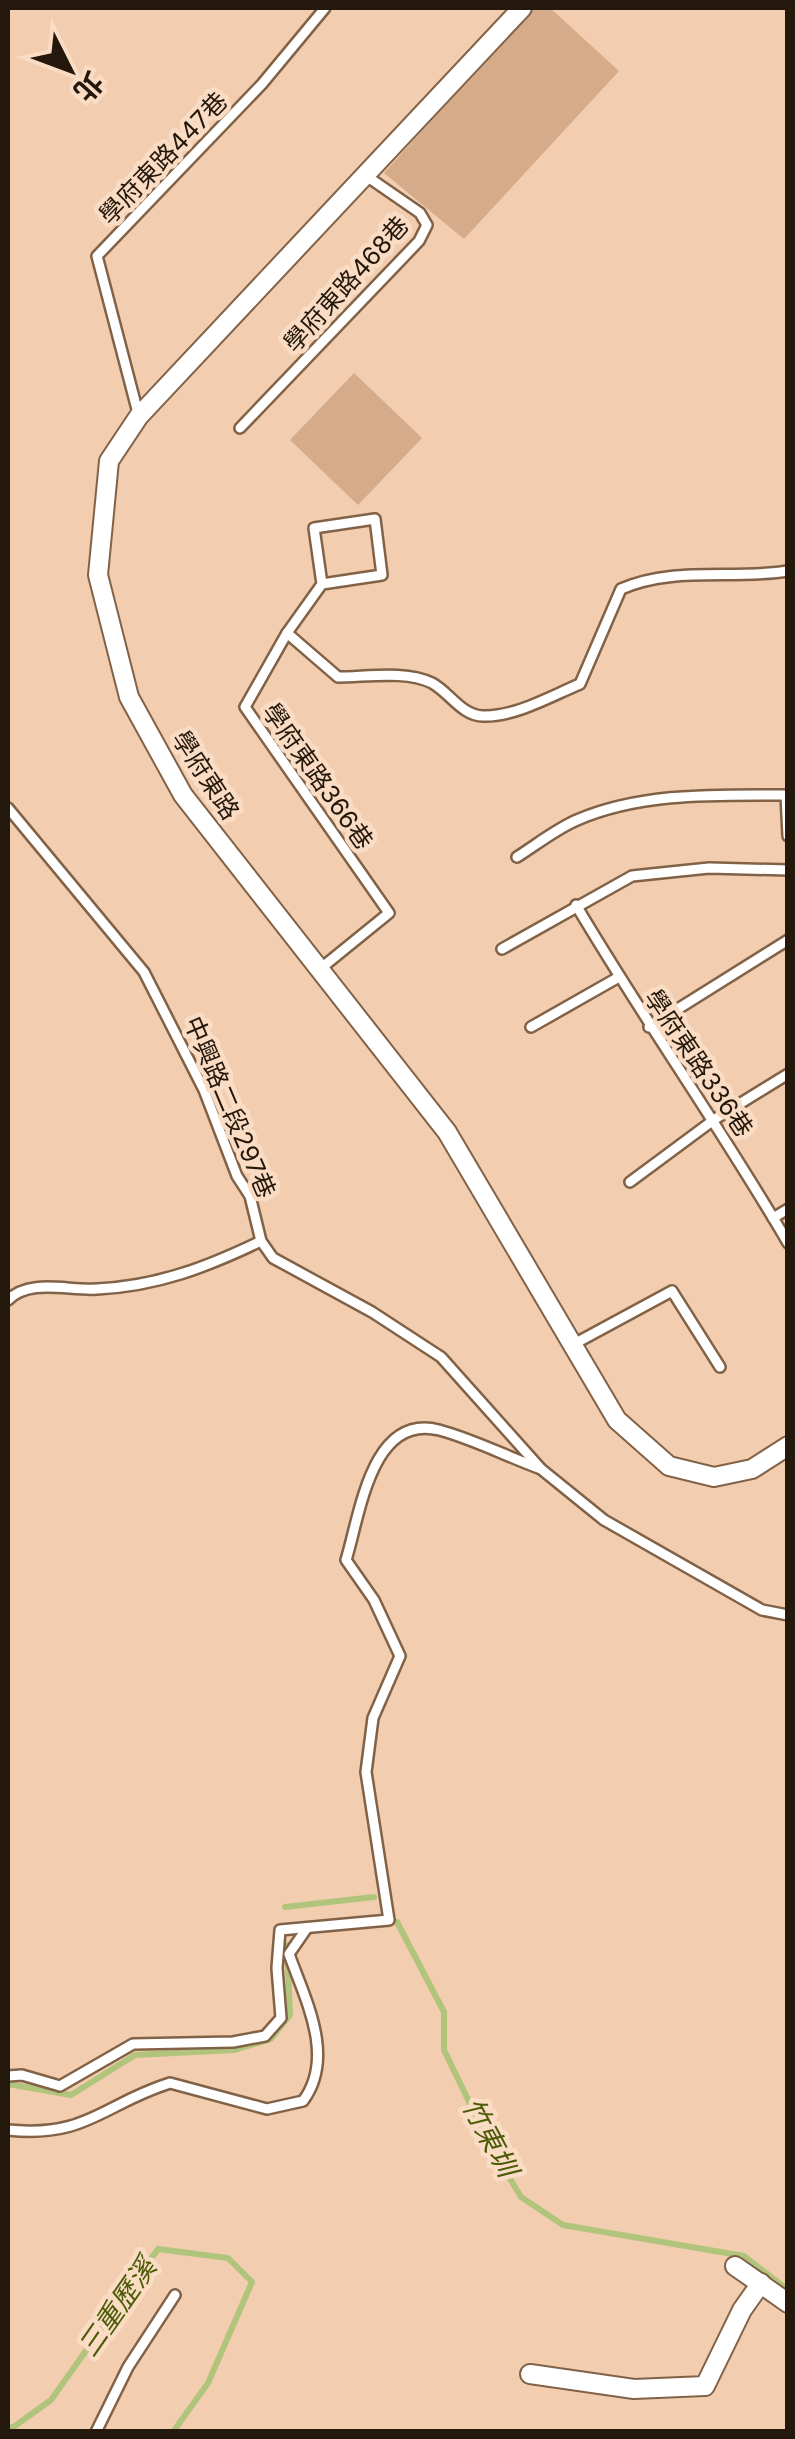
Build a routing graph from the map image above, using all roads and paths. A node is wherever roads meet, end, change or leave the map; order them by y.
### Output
1 (325, 8) edge
2 (522, 8) edge
3 (366, 176) junction
4 (139, 416) junction
5 (240, 428) dead end
6 (788, 570) edge
7 (322, 584) junction
8 (288, 633) junction
9 (8, 808) edge
10 (788, 836) edge
11 (517, 857) dead end
12 (788, 870) edge
13 (576, 905) junction
14 (788, 940) edge
15 (502, 949) dead end
16 (320, 969) junction
17 (619, 977) junction
18 (531, 1026) dead end
19 (649, 1027) junction
20 (788, 1074) edge
21 (715, 1119) junction
22 (630, 1182) dead end
23 (788, 1210) edge
24 (773, 1218) junction
25 (260, 1241) junction
26 (788, 1242) edge
27 (8, 1300) edge
28 (574, 1344) junction
29 (720, 1366) dead end
30 (788, 1446) edge
31 (542, 1469) junction
32 (788, 1615) edge
33 (307, 1928) junction
34 (8, 2076) edge
35 (8, 2130) edge
36 (735, 2266) dead end
37 (761, 2283) junction
38 (175, 2295) dead end
39 (788, 2303) edge
40 (530, 2374) dead end
41 (96, 2432) edge

1 - 4 lane, 學府東路447巷
2 - 3 street, 學府東路
3 - 4 street, 學府東路
3 - 5 lane, 學府東路468巷
4 - 16 street, 學府東路
6 - 8 lane
7 - 7 lane
7 - 8 lane
8 - 16 lane, 學府東路366巷
9 - 25 lane, 中興路二段297巷
10 - 11 lane
12 - 13 lane
13 - 15 lane
13 - 17 lane, 學府東路336巷
14 - 19 lane
16 - 28 street, 學府東路
17 - 18 lane
17 - 19 lane, 學府東路336巷
19 - 21 lane, 學府東路336巷
20 - 21 lane
21 - 22 lane
21 - 24 lane, 學府東路336巷
23 - 24 lane
24 - 26 lane, 學府東路336巷
25 - 27 lane
25 - 31 lane
28 - 29 lane
28 - 30 street, 學府東路
31 - 32 lane
31 - 33 lane
33 - 34 lane
33 - 35 lane
36 - 37 street
37 - 39 street
37 - 40 street
38 - 41 lane

